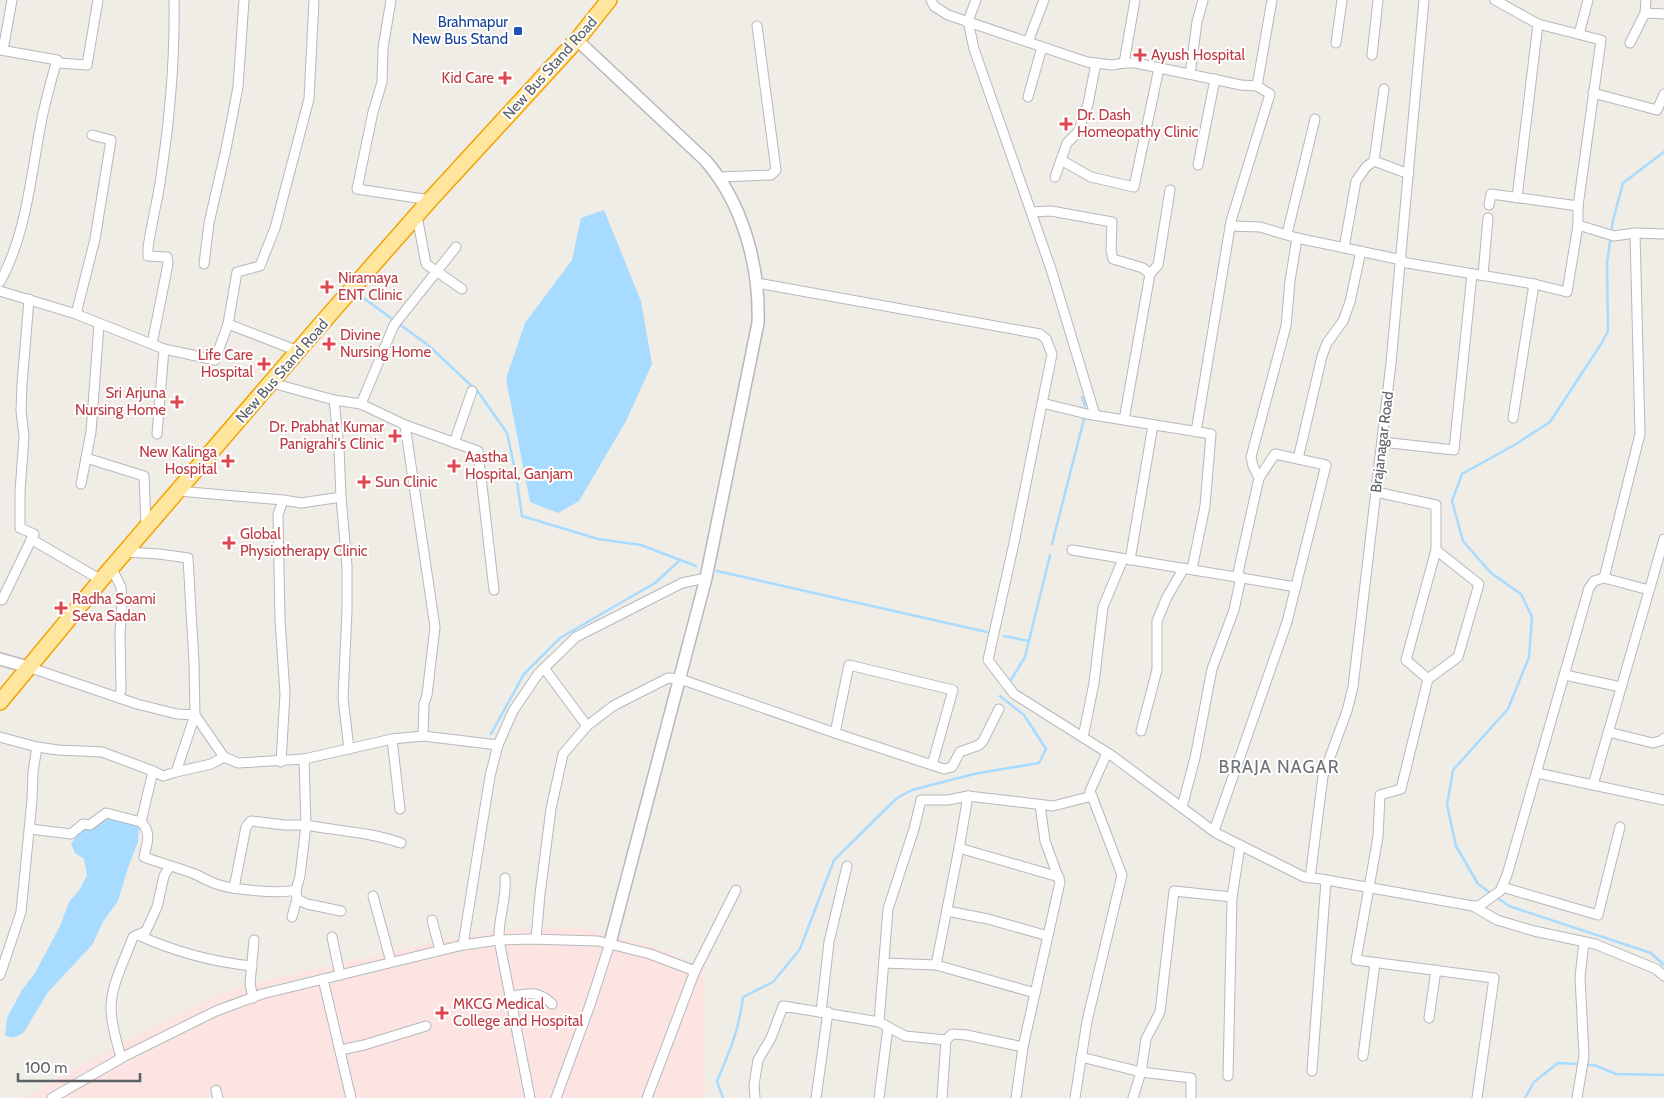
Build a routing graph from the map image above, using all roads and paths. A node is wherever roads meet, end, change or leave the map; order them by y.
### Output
1 (12, 0) edge
2 (98, 0) edge
3 (174, 0) edge
4 (244, 0) edge
5 (314, 0) edge
6 (391, 0) edge
7 (610, 0) edge
8 (931, 0) edge
9 (976, 0) edge
10 (1044, 0) edge
11 (1135, 0) edge
12 (1203, 0) edge
13 (1272, 0) edge
14 (1342, 0) edge
15 (1378, 0) edge
16 (1424, 0) edge
17 (1495, 0) edge
18 (1588, 0) edge
19 (1646, 0) edge
20 (1510, 3) edge
21 (1645, 13) junction
22 (1664, 14) edge
23 (968, 21) junction
24 (1538, 24) junction
25 (757, 26) dead end
26 (1580, 34) junction
27 (577, 40) junction
28 (1028, 42) junction
29 (1336, 43) dead end
30 (1630, 43) dead end
31 (1042, 46) junction
32 (2, 50) edge
33 (1372, 55) dead end
34 (57, 60) junction
35 (1124, 62) junction
36 (1096, 63) junction
37 (1159, 68) junction
38 (1190, 74) junction
39 (1215, 79) junction
40 (1257, 86) junction
41 (1384, 89) dead end
42 (1593, 93) junction
43 (1664, 94) edge
44 (1028, 97) dead end
45 (1315, 119) dead end
46 (92, 135) dead end
47 (1061, 160) junction
48 (1374, 161) junction
49 (1198, 165) dead end
50 (1408, 174) junction
51 (720, 177) junction
52 (1055, 177) dead end
53 (1170, 190) dead end
54 (1517, 198) junction
55 (430, 200) junction
56 (1489, 205) dead end
57 (1578, 206) junction
58 (1031, 212) junction
59 (417, 216) junction
60 (1488, 218) dead end
61 (1578, 225) junction
62 (1230, 226) junction
63 (1635, 233) junction
64 (1287, 234) junction
65 (1664, 234) edge
66 (1297, 238) junction
67 (456, 247) dead end
68 (1344, 248) junction
69 (1361, 251) junction
70 (1401, 261) junction
71 (204, 264) dead end
72 (436, 271) junction
73 (1150, 274) junction
74 (1472, 274) junction
75 (1483, 275) junction
76 (0, 282) edge
77 (757, 283) junction
78 (1534, 284) junction
79 (462, 289) dead end
80 (0, 291) edge
81 (29, 299) junction
82 (76, 314) junction
83 (99, 324) junction
84 (228, 324) junction
85 (152, 344) junction
86 (164, 349) junction
87 (298, 351) junction
88 (272, 383) junction
89 (472, 391) dead end
90 (334, 400) junction
91 (1042, 403) junction
92 (361, 404) junction
93 (1095, 415) junction
94 (1513, 418) dead end
95 (1124, 420) junction
96 (405, 425) junction
97 (1153, 425) junction
98 (1196, 432) junction
99 (157, 434) dead end
100 (1382, 442) junction
101 (454, 443) junction
102 (86, 458) junction
103 (1298, 458) junction
104 (1259, 478) junction
105 (82, 484) dead end
106 (178, 491) junction
107 (1376, 492) junction
108 (341, 497) junction
109 (283, 500) junction
110 (146, 528) junction
111 (31, 539) junction
112 (1664, 539) edge
113 (1072, 550) dead end
114 (1436, 550) junction
115 (126, 552) junction
116 (1126, 559) junction
117 (1188, 569) junction
118 (107, 574) junction
119 (1239, 577) junction
120 (706, 578) junction
121 (1604, 578) junction
122 (1296, 587) junction
123 (494, 590) dead end
124 (1649, 590) junction
125 (2, 600) dead end
126 (0, 659) edge
127 (28, 667) junction
128 (544, 668) junction
129 (1565, 675) junction
130 (680, 678) junction
131 (1428, 679) junction
132 (1621, 687) junction
133 (118, 697) junction
134 (0, 702) edge
135 (999, 709) dead end
136 (195, 715) junction
137 (587, 726) junction
138 (1141, 731) dead end
139 (1608, 732) junction
140 (835, 733) junction
141 (423, 736) junction
142 (0, 737) edge
143 (1082, 737) junction
144 (1664, 738) edge
145 (392, 739) junction
146 (498, 745) junction
147 (37, 747) junction
148 (349, 749) junction
149 (1107, 753) junction
150 (224, 757) junction
151 (304, 760) junction
152 (281, 762) junction
153 (932, 765) junction
154 (153, 771) junction
155 (176, 772) junction
156 (1537, 773) junction
157 (1593, 785) junction
158 (968, 796) junction
159 (1092, 796) junction
160 (1664, 800) edge
161 (1040, 805) junction
162 (1182, 807) junction
163 (400, 808) dead end
164 (141, 822) junction
165 (306, 825) junction
166 (1620, 827) dead end
167 (30, 829) junction
168 (1214, 832) junction
169 (400, 843) dead end
170 (1240, 846) junction
171 (960, 848) junction
172 (847, 866) dead end
173 (169, 867) junction
174 (1058, 877) junction
175 (506, 878) dead end
176 (1310, 878) junction
177 (1326, 880) junction
178 (234, 888) junction
179 (1370, 888) junction
180 (1501, 889) junction
181 (736, 890) dead end
182 (297, 894) junction
183 (373, 896) dead end
184 (1232, 897) junction
185 (1476, 906) junction
186 (341, 911) dead end
187 (947, 911) junction
188 (292, 918) dead end
189 (432, 920) dead end
190 (138, 934) junction
191 (1048, 936) junction
192 (332, 937) dead end
193 (536, 939) junction
194 (254, 940) dead end
195 (499, 940) junction
196 (1584, 942) junction
197 (610, 943) junction
198 (463, 945) junction
199 (440, 950) junction
200 (391, 962) junction
201 (884, 963) junction
202 (1375, 963) junction
203 (936, 964) junction
204 (252, 966) junction
205 (1436, 970) junction
206 (695, 971) junction
207 (0, 975) edge
208 (340, 975) junction
209 (1664, 976) edge
210 (323, 979) junction
211 (1035, 993) junction
212 (509, 996) junction
213 (254, 998) junction
214 (552, 1004) dead end
215 (824, 1012) junction
216 (1430, 1018) dead end
217 (879, 1022) junction
218 (426, 1026) dead end
219 (888, 1027) junction
220 (946, 1040) junction
221 (1023, 1047) junction
222 (340, 1050) junction
223 (1363, 1056) dead end
224 (1081, 1057) junction
225 (121, 1058) junction
226 (1312, 1071) dead end
227 (1141, 1072) junction
228 (1228, 1076) dead end
229 (52, 1098) edge
230 (351, 1098) edge
231 (530, 1098) edge
232 (556, 1098) edge
233 (647, 1098) edge
234 (755, 1098) edge
235 (816, 1098) edge
236 (879, 1098) edge
237 (942, 1098) edge
238 (1016, 1098) edge
239 (1075, 1098) edge
240 (1133, 1098) edge
241 (1191, 1098) edge
242 (1477, 1098) edge
243 (1577, 1098) edge

1 - 32 street
2 - 34 street
3 - 85 street
4 - 71 street
5 - 84 street
6 - 55 street
7 - 27 highway, New Bus Stand Road
8 - 23 street
9 - 23 street
10 - 28 street
11 - 35 street
12 - 38 street
13 - 40 street
14 - 29 street
15 - 33 street
16 - 50 street, Brajanagar Road
17 - 20 street
18 - 26 street
19 - 21 street
20 - 24 street
21 - 22 street
21 - 30 street
23 - 28 street
23 - 58 street
24 - 26 street
24 - 54 street
25 - 51 street
26 - 42 street
27 - 51 street
27 - 55 highway, New Bus Stand Road
28 - 31 street
31 - 36 street
31 - 44 street
32 - 34 street
34 - 76 street
35 - 36 street
35 - 37 street
36 - 47 street
37 - 38 street
37 - 47 street
38 - 39 street
39 - 40 street
39 - 49 street
40 - 62 street
41 - 48 street
42 - 43 street
42 - 57 street
45 - 64 street
46 - 82 street
47 - 52 street
48 - 50 street
48 - 68 street
50 - 70 street, Brajanagar Road
51 - 77 street
53 - 73 street
54 - 56 street
54 - 57 street
55 - 59 highway, New Bus Stand Road
57 - 61 street
58 - 73 street
58 - 93 street
59 - 72 street
59 - 87 highway, New Bus Stand Road
60 - 75 street
61 - 63 street
61 - 78 street
62 - 64 street
62 - 98 street
63 - 65 street
63 - 121 street
64 - 66 street
66 - 68 street
66 - 104 street
67 - 72 street
68 - 69 street
69 - 70 street
69 - 103 street
70 - 74 street
70 - 100 street, Brajanagar Road
72 - 79 street
72 - 92 street
73 - 95 street
74 - 75 street
74 - 100 street
75 - 78 street
77 - 91 street
77 - 120 street
78 - 94 street
80 - 81 street
81 - 82 street
81 - 111 street
82 - 83 street
83 - 85 street
83 - 102 street
84 - 86 street
84 - 87 street
85 - 86 street
86 - 99 street
87 - 88 highway, New Bus Stand Road
88 - 90 street
88 - 106 highway, New Bus Stand Road
89 - 101 street
90 - 92 street
90 - 108 street
91 - 93 street
91 - 143 street
92 - 96 street
93 - 95 street
95 - 97 street
96 - 101 street
96 - 141 street
97 - 98 street
97 - 116 street
98 - 117 street
100 - 107 street, Brajanagar Road
101 - 123 street
102 - 105 street
102 - 110 street
103 - 104 street
103 - 122 street
104 - 119 street
106 - 109 street
106 - 110 highway, New Bus Stand Road
107 - 114 street
107 - 176 street, Brajanagar Road
108 - 109 street
108 - 148 street
109 - 152 street
110 - 115 highway, New Bus Stand Road
111 - 118 street
111 - 125 street
112 - 124 street
113 - 116 street
114 - 131 street
114 - 131 street
115 - 118 highway, New Bus Stand Road
115 - 136 street
116 - 117 street
116 - 143 street
117 - 119 street
117 - 138 street
118 - 127 highway, New Bus Stand Road
118 - 133 street
119 - 122 street
119 - 162 street
120 - 128 street
120 - 130 street
121 - 124 street
121 - 129 street
122 - 168 street
124 - 132 street
126 - 127 street
127 - 133 street
127 - 134 highway, New Bus Stand Road
128 - 137 street
128 - 146 street
129 - 132 street
129 - 156 street
130 - 137 street
130 - 140 street
130 - 197 street
131 - 179 street
132 - 139 street
133 - 136 street
135 - 153 street
136 - 150 street
136 - 155 street
137 - 193 street
139 - 144 street
139 - 157 street
140 - 153 street
140 - 153 street
141 - 145 street
141 - 146 street
142 - 147 street
143 - 149 street
145 - 148 street
145 - 163 street
146 - 198 street
147 - 154 street
147 - 167 street
148 - 151 street
149 - 159 street
149 - 162 street
150 - 152 street
150 - 155 street
151 - 152 street
151 - 165 street
154 - 155 street
154 - 164 street
156 - 157 street
156 - 180 street
157 - 160 street
158 - 161 street
158 - 171 street
158 - 201 street
159 - 161 street
159 - 224 street
161 - 174 street
162 - 168 street
164 - 167 street
164 - 173 street
165 - 169 street
165 - 178 street
165 - 182 street
166 - 180 street
167 - 207 street
168 - 170 street
170 - 176 street
170 - 184 street
171 - 174 street
171 - 187 street
172 - 215 street
173 - 178 street
173 - 190 street
174 - 191 street
175 - 195 street
176 - 177 street
177 - 179 street
177 - 226 street
178 - 182 street
179 - 185 street
179 - 202 street
180 - 185 street
181 - 206 street
182 - 186 street
182 - 188 street
183 - 200 street
184 - 227 street
184 - 228 street
185 - 196 street
187 - 191 street
187 - 203 street
189 - 199 street
190 - 204 street
190 - 225 street
191 - 211 street
192 - 208 street
193 - 195 street
193 - 197 street
194 - 204 street
195 - 198 street
195 - 212 street
196 - 209 street
196 - 243 street
197 - 206 street
197 - 232 street
198 - 199 street
199 - 200 street
200 - 208 street
201 - 203 street
201 - 217 street
202 - 205 street
202 - 223 street
203 - 211 street
204 - 213 street
205 - 216 street
205 - 242 street
206 - 233 street
208 - 210 street
210 - 213 street
210 - 222 street
211 - 221 street
212 - 214 street
212 - 231 street
213 - 225 street
215 - 217 street
215 - 234 street
215 - 235 street
217 - 219 street
218 - 222 street
219 - 220 street
219 - 236 street
220 - 221 street
220 - 237 street
221 - 238 street
222 - 230 street
224 - 227 street
224 - 239 street
225 - 229 street
227 - 240 street
227 - 241 street

